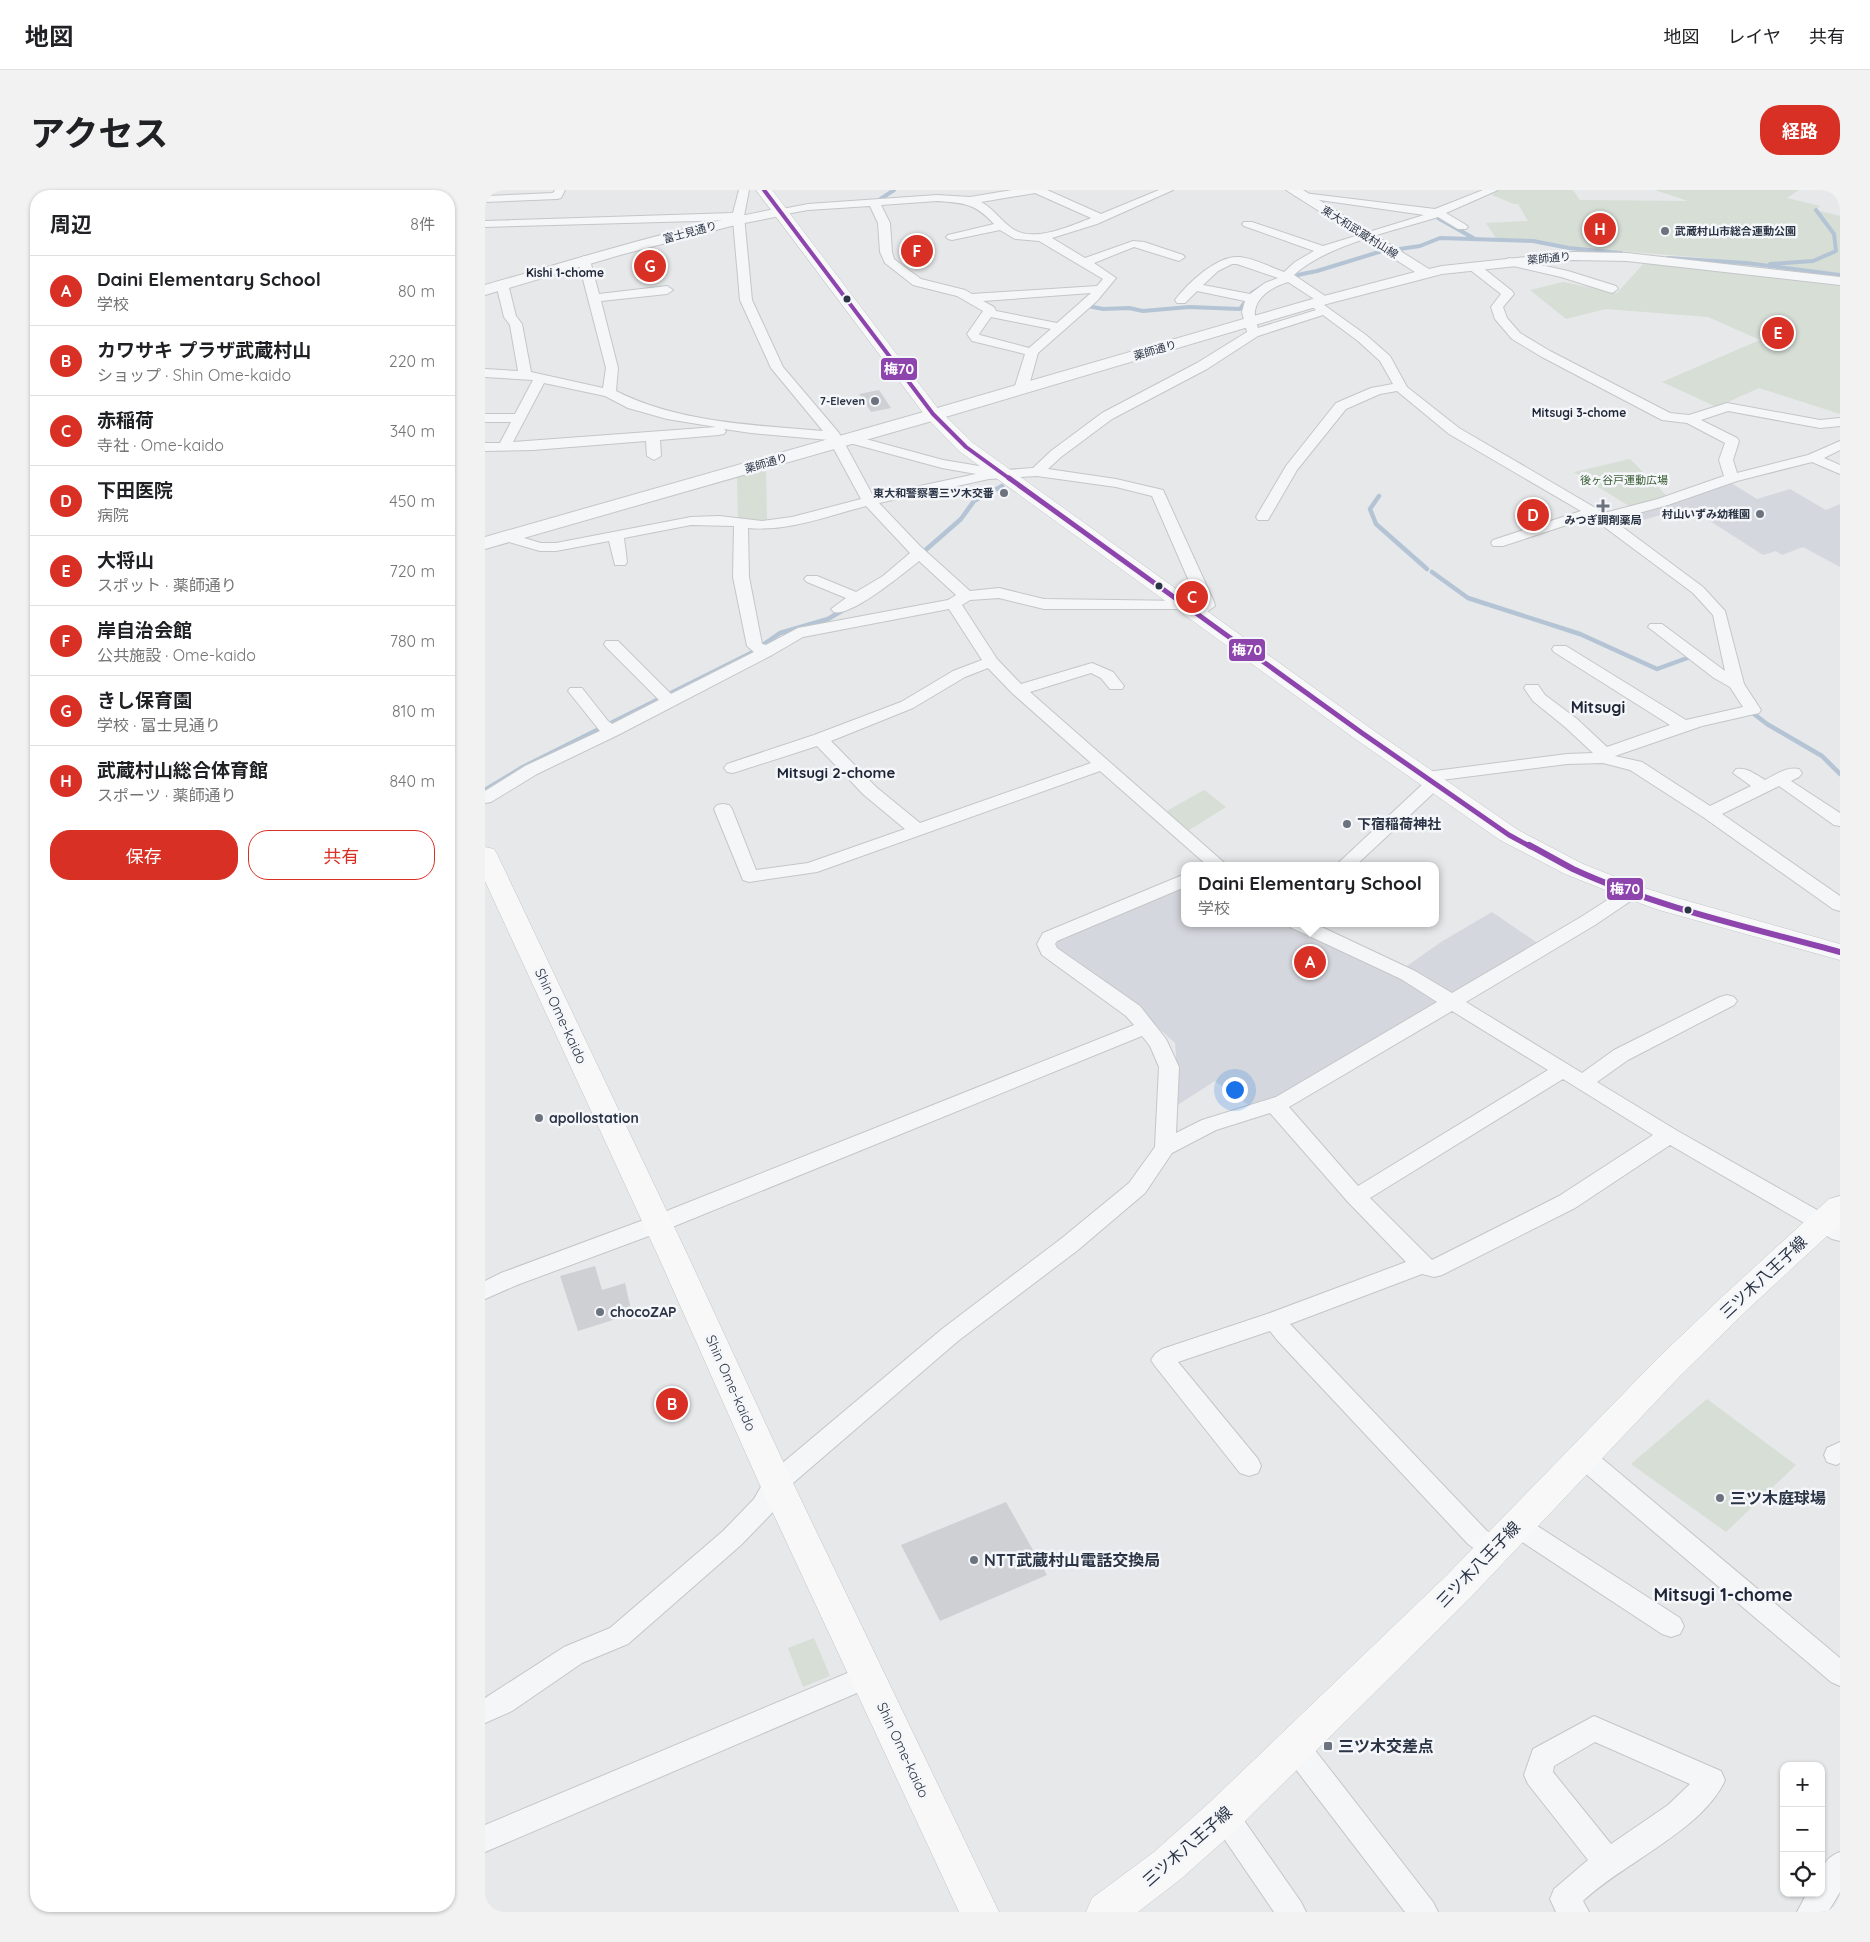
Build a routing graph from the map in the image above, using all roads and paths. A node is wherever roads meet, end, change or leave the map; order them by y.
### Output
1 (560, 190) edge
2 (745, 190) edge
3 (764, 190) edge
4 (1033, 190) edge
5 (1038, 190) edge
6 (1168, 190) edge
7 (1331, 190) edge
8 (1493, 190) edge
9 (1301, 193) edge
10 (938, 194) edge
11 (487, 196) edge
12 (868, 199) junction
13 (970, 200) junction
14 (781, 212) junction
15 (1436, 213) junction
16 (738, 218) junction
17 (1101, 218) junction
18 (485, 224) edge
19 (1248, 224) dead end
20 (1000, 226) junction
21 (1462, 227) dead end
22 (952, 237) dead end
23 (1369, 237) junction
24 (1043, 238) junction
25 (1115, 241) dead end
26 (1127, 246) junction
27 (1323, 250) junction
28 (1179, 256) dead end
29 (584, 260) junction
30 (1509, 262) junction
31 (1085, 263) junction
32 (1473, 266) junction
33 (1426, 273) junction
34 (1288, 277) junction
35 (1840, 281) edge
36 (502, 284) junction
37 (1195, 287) junction
38 (1100, 289) junction
39 (1612, 289) dead end
40 (485, 290) edge
41 (667, 290) dead end
42 (1508, 294) junction
43 (594, 298) junction
44 (970, 298) junction
45 (1249, 298) junction
46 (1524, 299) dead end
47 (1181, 300) dead end
48 (1321, 305) junction
49 (988, 313) junction
50 (1059, 327) junction
51 (1251, 328) junction
52 (1032, 352) junction
53 (485, 373) edge
54 (525, 375) junction
55 (539, 379) junction
56 (1401, 386) junction
57 (1021, 389) junction
58 (609, 393) junction
59 (933, 414) junction
60 (485, 418) edge
61 (520, 418) junction
62 (1691, 420) junction
63 (1840, 422) edge
64 (751, 429) junction
65 (653, 436) junction
66 (841, 439) junction
67 (1840, 445) edge
68 (485, 447) edge
69 (504, 447) junction
70 (654, 456) dead end
71 (1813, 458) junction
72 (1840, 470) edge
73 (1037, 472) junction
74 (1003, 475) junction
75 (1732, 478) junction
76 (869, 502) junction
77 (1598, 515) junction
78 (1263, 517) dead end
79 (741, 524) junction
80 (615, 536) junction
81 (507, 537) junction
82 (485, 543) edge
83 (1498, 543) dead end
84 (921, 554) junction
85 (621, 562) dead end
86 (812, 579) dead end
87 (858, 598) junction
88 (959, 600) junction
89 (839, 609) dead end
90 (1191, 610) junction
91 (1657, 627) dead end
92 (612, 644) dead end
93 (761, 649) junction
94 (1560, 649) dead end
95 (991, 662) junction
96 (1737, 684) junction
97 (1116, 686) dead end
98 (1533, 688) dead end
99 (1018, 690) junction
100 (576, 691) dead end
101 (665, 698) junction
102 (1683, 726) junction
103 (607, 728) junction
104 (819, 739) junction
105 (1604, 756) junction
106 (1104, 764) junction
107 (733, 768) dead end
108 (1742, 773) dead end
109 (1429, 780) junction
110 (1764, 787) junction
111 (485, 798) edge
112 (723, 808) dead end
113 (1709, 813) junction
114 (1840, 821) edge
115 (918, 830) junction
116 (485, 854) edge
117 (1214, 862) edge
118 (1348, 862) edge
119 (1181, 882) edge
120 (1632, 892) junction
121 (1839, 904) edge
122 (1306, 927) edge
123 (1840, 952) edge
124 (1727, 1001) dead end
125 (1453, 1002) junction
126 (1145, 1028) junction
127 (1563, 1070) junction
128 (1583, 1082) junction
129 (1275, 1105) junction
130 (1669, 1135) junction
131 (1165, 1148) junction
132 (1356, 1197) junction
133 (1834, 1220) edge
134 (657, 1224) junction
135 (1422, 1265) junction
136 (485, 1291) edge
137 (1275, 1320) junction
138 (1583, 1457) junction
139 (1249, 1466) dead end
140 (777, 1483) junction
141 (1516, 1525) junction
142 (1493, 1549) junction
143 (1671, 1626) dead end
144 (1840, 1674) edge
145 (869, 1676) junction
146 (485, 1711) edge
147 (1294, 1745) junction
148 (1224, 1815) junction
149 (485, 1839) edge
150 (1608, 1862) junction
151 (1840, 1866) edge
152 (979, 1912) edge
153 (1106, 1912) edge
154 (1291, 1912) edge
155 (1423, 1912) edge
156 (1574, 1912) edge
157 (1812, 1912) edge

1 - 11 street
2 - 16 street
3 - 14 main road
4 - 13 street
5 - 17 street
6 - 17 street
7 - 9 street
8 - 15 street
9 - 15 street
9 - 23 street, 東大和武蔵村山線
10 - 12 street
10 - 13 street
12 - 14 street
12 - 44 street
13 - 20 street
14 - 16 street, 富士見通り
14 - 59 main road
15 - 21 street
15 - 23 street
16 - 18 street
16 - 29 street, 富士見通り
16 - 66 street
17 - 24 street
19 - 27 street
20 - 22 street
20 - 24 street
23 - 27 street
23 - 33 street, 東大和武蔵村山線
24 - 31 street
25 - 26 street
26 - 28 street
26 - 31 street
27 - 34 street
29 - 36 street, 富士見通り
29 - 43 street
30 - 32 street, 薬師通り
30 - 35 street, 薬師通り
30 - 39 street
31 - 38 street
32 - 33 street, 薬師通り
32 - 42 street
33 - 48 street, 薬師通り
34 - 37 street
34 - 45 street
34 - 48 street
36 - 40 street, 富士見通り
36 - 54 street
37 - 45 street
37 - 47 street
38 - 44 street
38 - 50 street
41 - 43 street
42 - 46 street
42 - 62 street
43 - 58 street
44 - 49 street
45 - 51 street
48 - 51 street, 薬師通り
48 - 56 street
49 - 50 street
49 - 52 street
50 - 52 street
51 - 57 street, 薬師通り
51 - 73 street
52 - 57 street
53 - 54 street
54 - 55 street
55 - 58 street
55 - 61 street
56 - 77 street
56 - 78 street
57 - 59 street, 薬師通り
58 - 64 street
59 - 66 street, 薬師通り
59 - 74 main road
60 - 61 street
61 - 69 street
62 - 63 street
62 - 75 street
64 - 65 street
64 - 66 street
65 - 69 street
65 - 70 street
66 - 74 street
66 - 76 street
66 - 81 street, 薬師通り
67 - 71 street
68 - 69 street
71 - 72 street
71 - 75 street
73 - 74 street
73 - 90 street
74 - 76 street
74 - 90 main road
75 - 77 street
76 - 79 street
76 - 84 street
77 - 83 street
77 - 96 street
79 - 80 street
79 - 93 street
80 - 81 street
80 - 85 street
81 - 82 street, 薬師通り
84 - 87 street
84 - 88 street
86 - 87 street
87 - 89 street
88 - 90 street
88 - 93 street
88 - 95 street
90 - 109 main road
91 - 96 street
92 - 101 street
93 - 101 street
94 - 102 street
95 - 99 street
95 - 104 street
96 - 102 street
97 - 99 street
98 - 105 street
99 - 106 street
100 - 103 street
101 - 103 street
102 - 105 street
103 - 111 street
104 - 107 street
104 - 115 street
105 - 109 street
105 - 113 street
106 - 115 street
106 - 117 street
108 - 110 street
109 - 118 street
109 - 120 main road
110 - 113 street
110 - 114 street
112 - 115 street
113 - 121 street
116 - 134 main road, Shin Ome-kaido
119 - 126 street
120 - 123 main road
120 - 125 street
122 - 125 street
124 - 128 street
125 - 127 street
125 - 129 street
126 - 131 street
126 - 134 street
127 - 128 street
127 - 132 street
128 - 130 street
129 - 131 street
129 - 132 street
130 - 133 street
130 - 135 street
131 - 140 street
132 - 135 street
133 - 138 main road, 三ツ木八王子線
134 - 136 street
134 - 140 main road, Shin Ome-kaido
135 - 137 street
137 - 139 street
137 - 142 street
138 - 141 main road, 三ツ木八王子線
138 - 144 street
140 - 145 main road, Shin Ome-kaido
140 - 146 street
141 - 142 main road, 三ツ木八王子線
141 - 143 street
142 - 147 main road, 三ツ木八王子線
145 - 149 street
145 - 152 main road, Shin Ome-kaido
147 - 148 main road, 三ツ木八王子線
147 - 155 street
148 - 153 main road, 三ツ木八王子線
148 - 154 street
150 - 150 street
150 - 156 street
151 - 157 street

